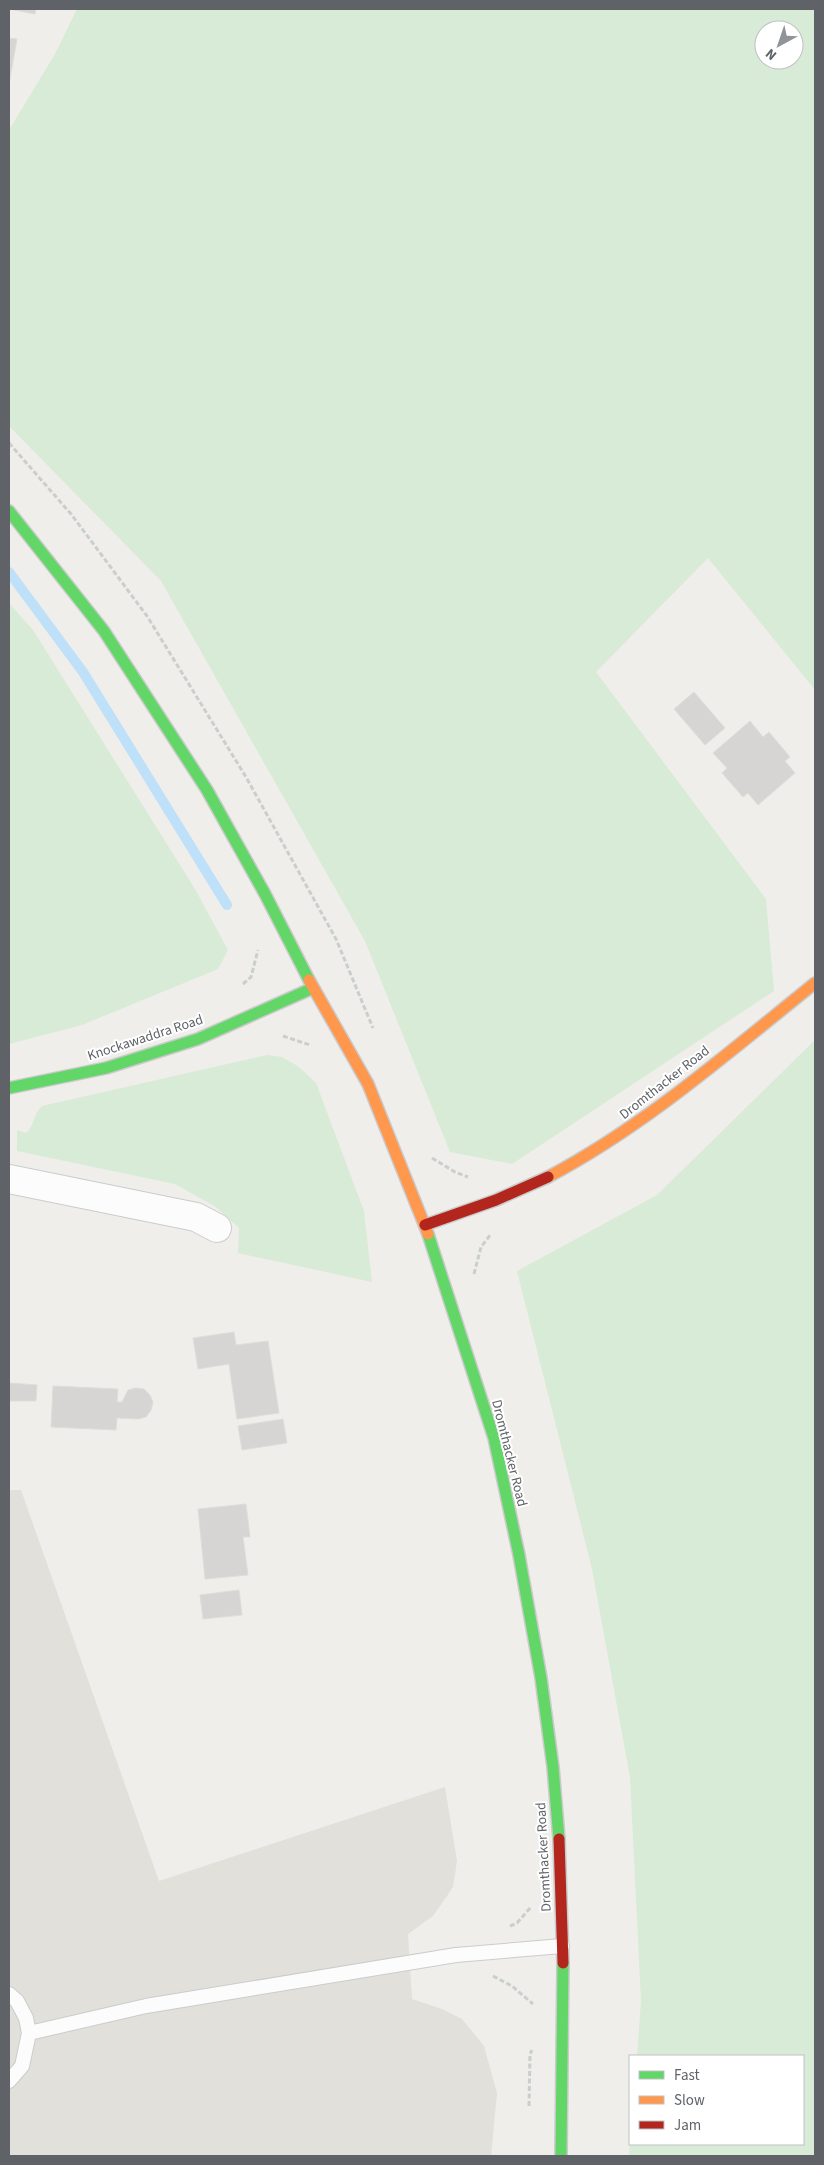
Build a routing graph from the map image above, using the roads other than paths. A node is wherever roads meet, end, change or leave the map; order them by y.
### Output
1 (9, 511) edge
2 (815, 983) edge
3 (313, 988) junction
4 (9, 1088) edge
5 (9, 1179) edge
6 (424, 1225) junction
7 (217, 1228) dead end
8 (562, 1946) junction
9 (9, 1994) edge
10 (29, 2033) junction
11 (9, 2081) edge
12 (561, 2156) edge

1 - 3 street
2 - 6 street, Dromthacker Road
3 - 4 street, Knockawaddra Road
3 - 6 street
5 - 7 street
6 - 8 street, Dromthacker Road
8 - 10 lane
8 - 12 street, Dromthacker Road
9 - 10 lane
10 - 11 lane

